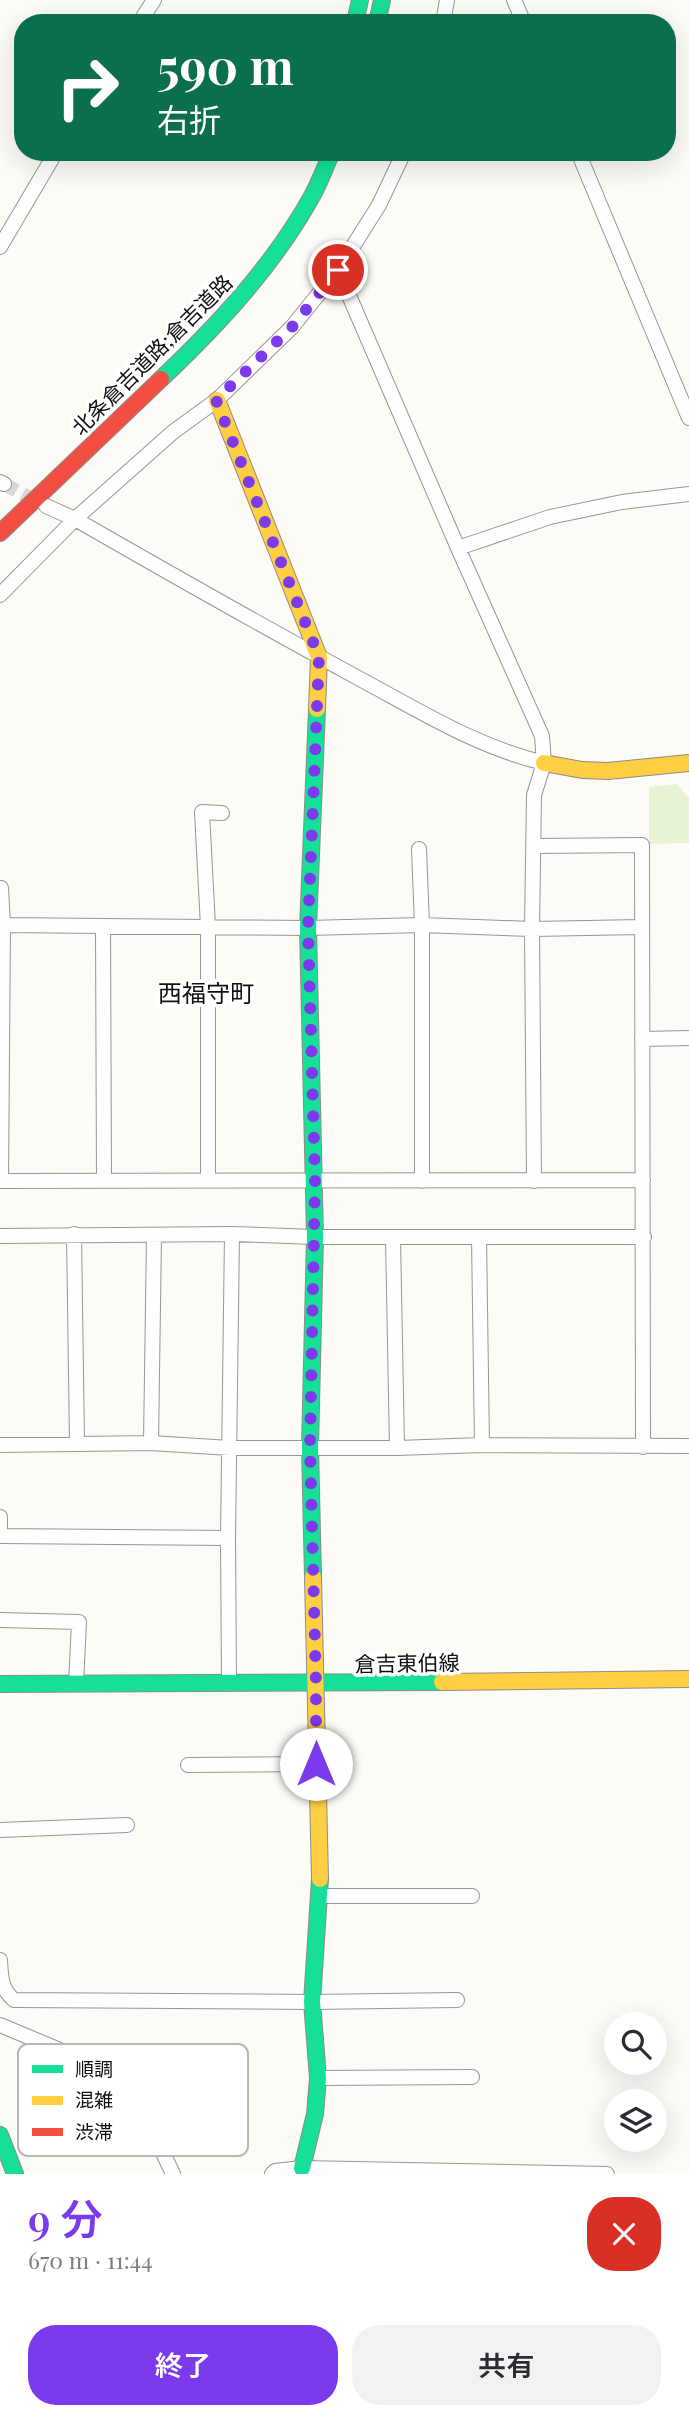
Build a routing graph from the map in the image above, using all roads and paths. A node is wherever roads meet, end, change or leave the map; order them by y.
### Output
1 (51, 161) edge
2 (328, 161) edge
3 (400, 161) edge
4 (582, 161) edge
5 (0, 247) edge
6 (338, 270) junction
7 (216, 400) junction
8 (689, 418) edge
9 (38, 475) dead end
10 (689, 494) edge
11 (47, 506) tunnel mouth
12 (0, 512) edge
13 (75, 519) junction
14 (0, 533) edge
15 (458, 548) junction
16 (0, 595) edge
17 (319, 657) junction
18 (544, 763) junction
19 (689, 763) edge
20 (222, 813) dead end
21 (535, 846) junction
22 (419, 849) dead end
23 (1, 888) edge
24 (3, 925) junction
25 (422, 925) junction
26 (103, 926) junction
27 (208, 927) junction
28 (641, 927) junction
29 (308, 928) junction
30 (532, 929) junction
31 (689, 1038) edge
32 (642, 1039) junction
33 (208, 1180) junction
34 (315, 1180) junction
35 (643, 1180) junction
36 (104, 1181) junction
37 (422, 1181) junction
38 (534, 1181) junction
39 (74, 1234) junction
40 (232, 1234) junction
41 (0, 1236) edge
42 (154, 1236) junction
43 (315, 1237) junction
44 (393, 1237) junction
45 (478, 1237) junction
46 (644, 1237) junction
47 (77, 1443) junction
48 (151, 1443) junction
49 (0, 1445) edge
50 (482, 1445) junction
51 (689, 1446) edge
52 (310, 1447) junction
53 (643, 1447) junction
54 (230, 1448) junction
55 (397, 1448) junction
56 (0, 1517) edge
57 (228, 1538) junction
58 (0, 1620) edge
59 (689, 1679) edge
60 (0, 1684) edge
61 (76, 1684) junction
62 (229, 1684) junction
63 (316, 1684) junction
64 (316, 1764) junction
65 (188, 1765) dead end
66 (127, 1825) dead end
67 (0, 1830) edge
68 (320, 1896) junction
69 (472, 1896) dead end
70 (0, 1960) edge
71 (457, 2000) dead end
72 (312, 2002) junction
73 (0, 2025) edge
74 (45, 2044) edge
75 (472, 2077) dead end
76 (318, 2078) junction
77 (0, 2135) edge
78 (164, 2156) edge
79 (302, 2168) junction
80 (15, 2174) edge
81 (173, 2174) edge
82 (272, 2174) edge
83 (607, 2174) edge

1 - 5 street
2 - 14 main road, 北条倉吉道路;倉吉道路
3 - 6 street
4 - 8 street
6 - 7 street
6 - 15 street
7 - 13 street
7 - 17 main road
9 - 12 main road
10 - 15 street
11 - 13 street
13 - 16 street
13 - 17 street
15 - 18 street
17 - 18 street
17 - 29 main road
18 - 19 main road
18 - 21 street
20 - 27 street
21 - 28 street
21 - 30 street
22 - 25 street
23 - 24 street
24 - 26 street
24 - 36 street
25 - 29 street
25 - 30 street
25 - 37 street
26 - 27 street
26 - 36 street
27 - 29 street
27 - 33 street
28 - 30 street
28 - 32 street
29 - 34 main road
30 - 38 street
31 - 32 street
32 - 35 street
33 - 34 street
33 - 36 street
34 - 37 street
34 - 43 main road
35 - 38 street
35 - 46 street
37 - 38 street
39 - 41 street
39 - 42 street
39 - 47 street
40 - 42 street
40 - 43 street
40 - 54 street
42 - 48 street
43 - 44 street
43 - 52 main road
44 - 45 street
44 - 55 street
45 - 46 street
45 - 50 street
46 - 53 street
47 - 48 street
47 - 49 street
48 - 54 street
50 - 53 street
50 - 55 street
51 - 53 street
52 - 54 street
52 - 55 street
52 - 63 main road
54 - 57 street
56 - 57 street
57 - 62 street
58 - 61 street
59 - 63 main road, 倉吉東伯線
60 - 61 main road, 倉吉東伯線
61 - 62 main road, 倉吉東伯線
62 - 63 main road, 倉吉東伯線
63 - 64 main road
64 - 65 street
64 - 68 main road
66 - 67 street
68 - 69 street
68 - 72 main road
70 - 72 street
71 - 72 street
72 - 76 main road
73 - 74 street
75 - 76 street
76 - 79 main road
77 - 80 main road
78 - 81 street
79 - 82 street
79 - 83 street

